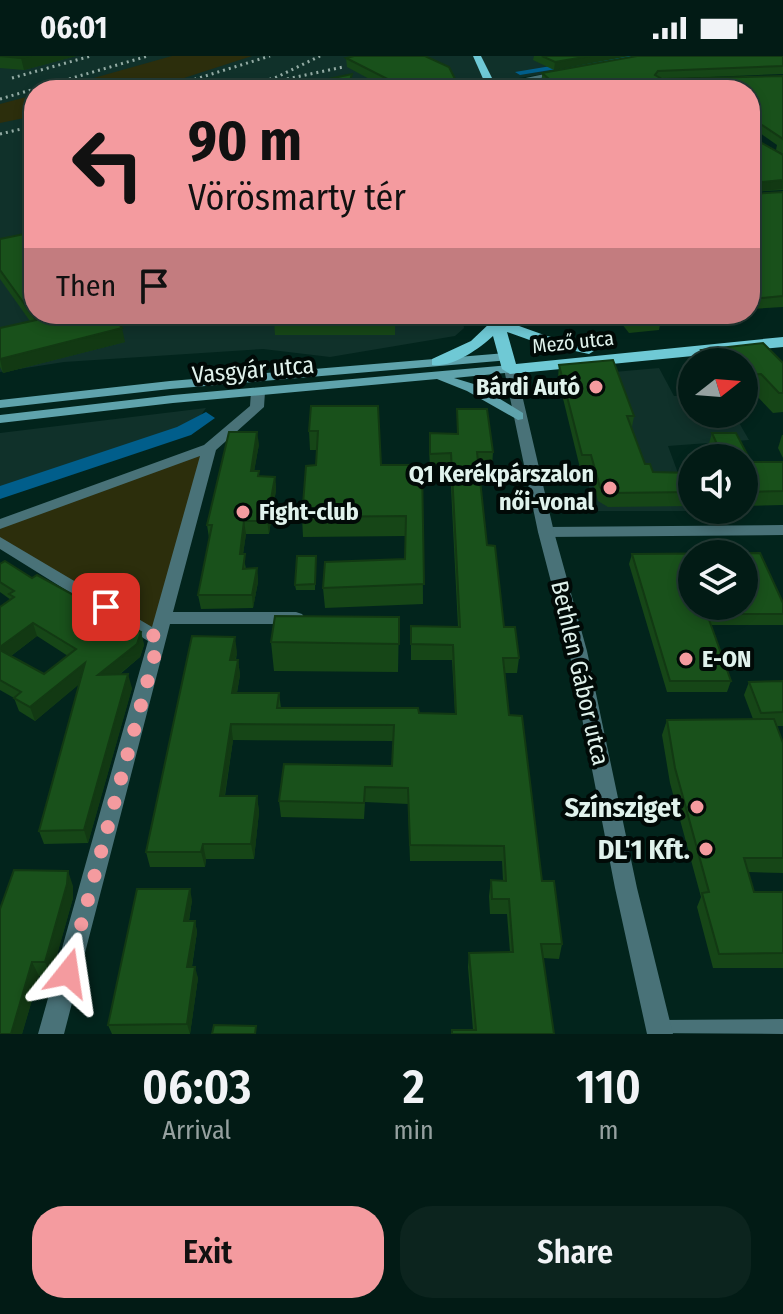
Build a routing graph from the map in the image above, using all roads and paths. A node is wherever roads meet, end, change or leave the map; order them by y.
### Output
1 (477, 56) edge
2 (569, 71) edge
3 (490, 80) edge
4 (520, 80) edge
5 (760, 145) edge
6 (783, 145) edge
7 (763, 147) junction
8 (783, 162) edge
9 (493, 324) edge
10 (498, 324) edge
11 (508, 324) edge
12 (783, 331) edge
13 (783, 342) edge
14 (589, 349) junction
15 (508, 363) junction
16 (438, 369) junction
17 (258, 392) junction
18 (0, 404) edge
19 (518, 416) junction
20 (0, 419) edge
21 (209, 448) junction
22 (0, 524) edge
23 (783, 530) edge
24 (546, 532) junction
25 (0, 542) edge
26 (308, 619) edge
27 (162, 628) junction
28 (783, 1032) edge
29 (660, 1033) edge
30 (51, 1034) edge

1 - 3 main road
2 - 4 street
5 - 7 street
6 - 7 street
7 - 8 street
9 - 16 main road
10 - 15 main road, Bethlen Gábor utca
11 - 14 main road
12 - 14 main road, Mező utca
13 - 15 main road, Mező utca
14 - 15 main road, Mező utca
15 - 16 main road, Vasgyár utca
15 - 19 street, Bethlen Gábor utca
16 - 17 main road, Vasgyár utca
16 - 18 main road, Vasgyár utca
16 - 19 main road
17 - 20 main road, Vasgyár utca
17 - 21 street
19 - 24 street, Bethlen Gábor utca
21 - 22 street
21 - 27 street
23 - 24 street
24 - 29 street, Bethlen Gábor utca
25 - 27 street
26 - 27 street
27 - 30 street
28 - 29 street

